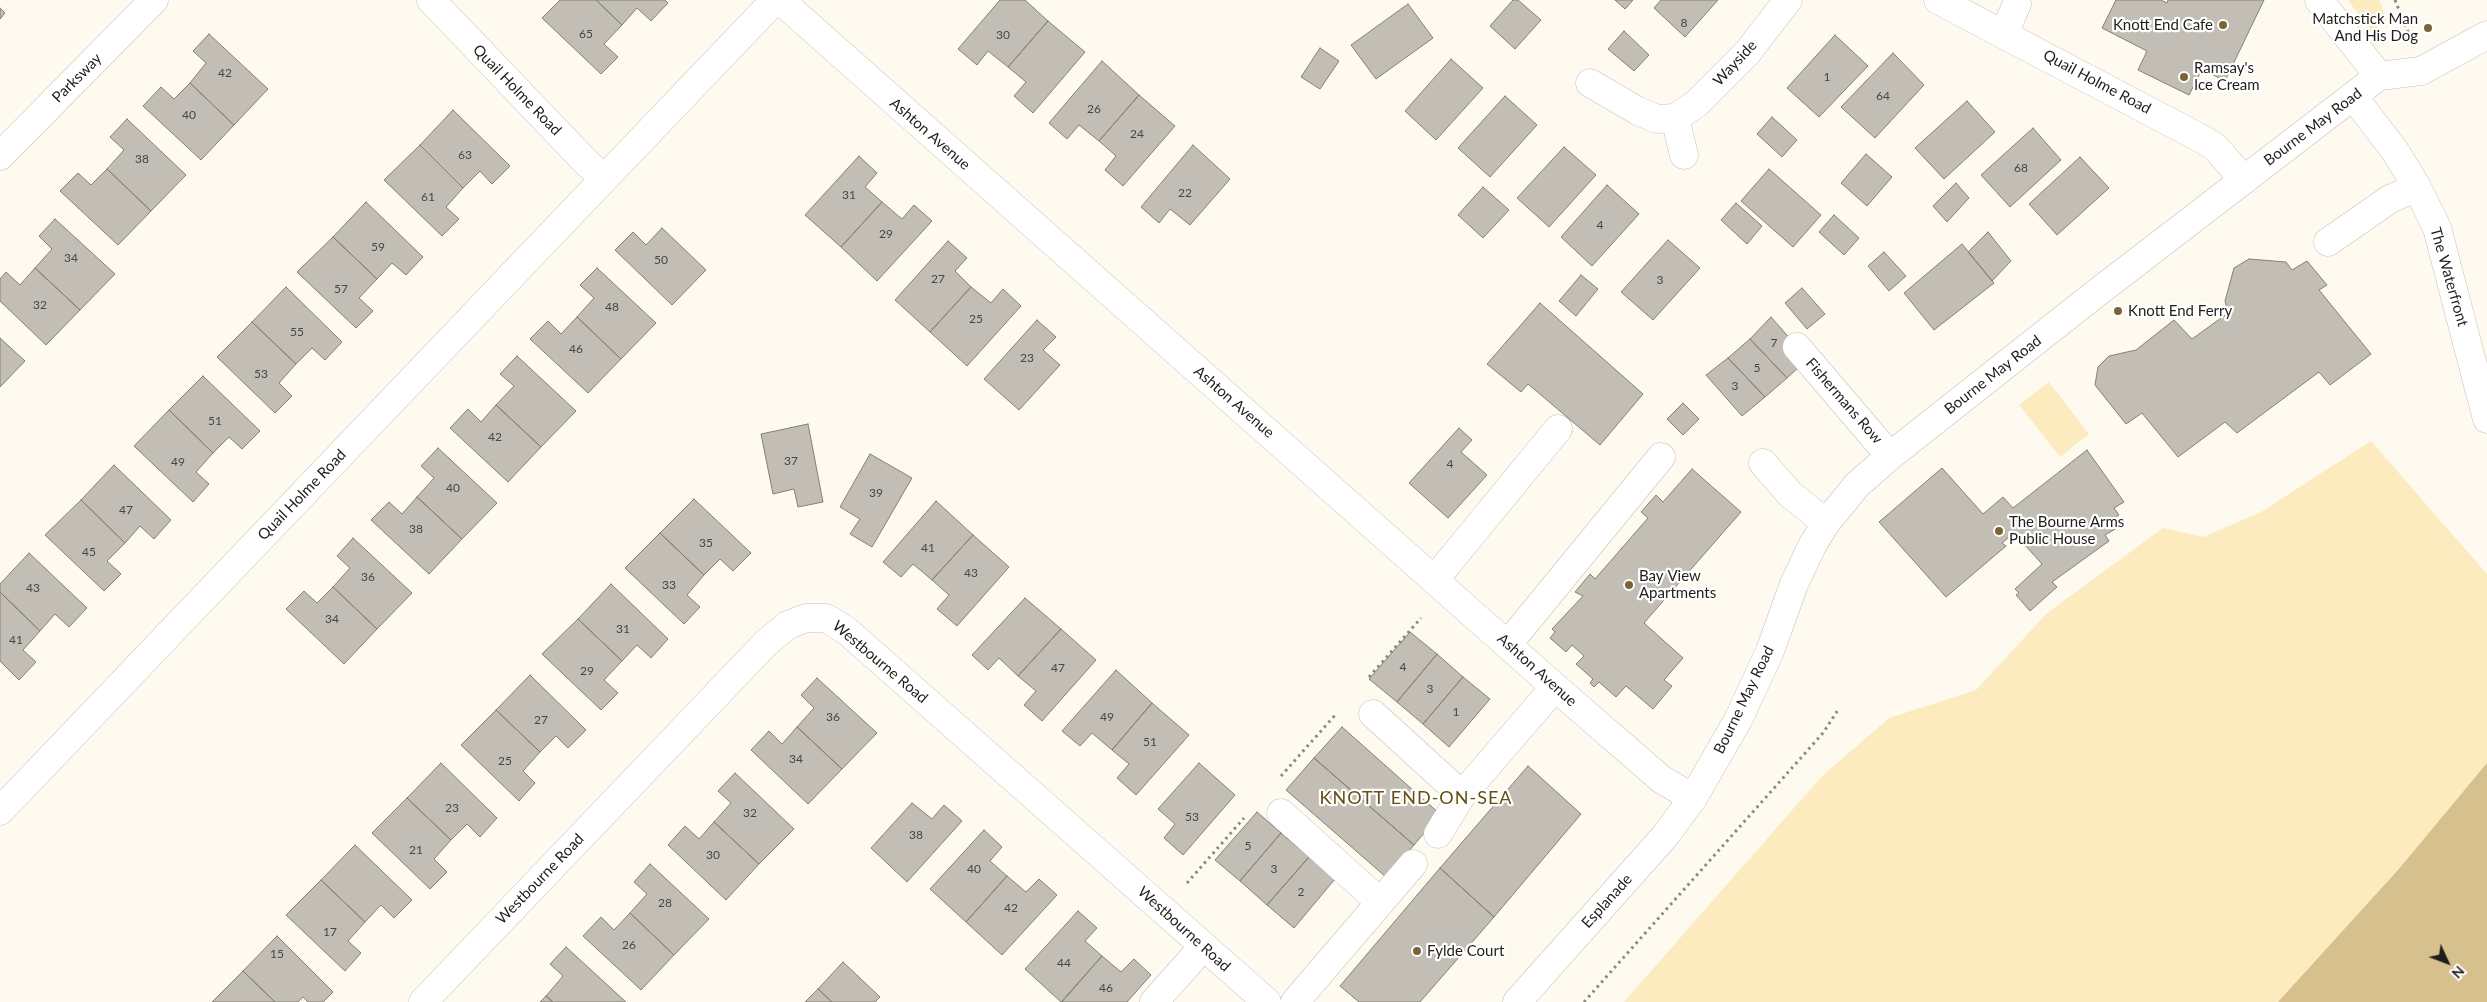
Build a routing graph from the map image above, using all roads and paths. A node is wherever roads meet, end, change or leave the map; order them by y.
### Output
1 (154, 0) edge
2 (431, 0) edge
3 (775, 0) edge
4 (780, 0) edge
5 (1788, 0) edge
6 (1938, 0) edge
7 (2319, 0) edge
8 (2017, 4) dead end
9 (2004, 33) junction
10 (2487, 35) edge
11 (2379, 76) junction
12 (1590, 83) dead end
13 (2353, 96) junction
14 (1675, 118) junction
15 (1684, 155) dead end
16 (0, 156) edge
17 (604, 179) junction
18 (2244, 180) junction
19 (2417, 187) junction
20 (2328, 242) dead end
21 (1797, 348) dead end
22 (2487, 419) edge
23 (1558, 429) dead end
24 (1890, 456) junction
25 (1661, 457) dead end
26 (1763, 463) dead end
27 (1826, 523) junction
28 (1441, 584) junction
29 (1508, 644) junction
30 (1364, 682) dead end
31 (1556, 687) junction
32 (1838, 710) dead end
33 (1338, 712) dead end
34 (1373, 714) dead end
35 (1280, 778) dead end
36 (1462, 795) junction
37 (1693, 798) junction
38 (0, 811) edge
39 (1281, 813) dead end
40 (1248, 814) dead end
41 (1438, 834) dead end
42 (1413, 864) dead end
43 (1380, 902) junction
44 (1163, 910) junction
45 (1203, 947) junction
46 (422, 1002) edge
47 (1154, 1002) edge
48 (1267, 1002) edge
49 (1294, 1002) edge
50 (1517, 1002) edge
51 (1584, 1002) edge

1 - 16 street, Parksway
2 - 17 street, Quail Holme Road
3 - 17 street, Quail Holme Road
4 - 28 street, Ashton Avenue
5 - 14 street, Wayside
6 - 9 street, Quail Holme Road
7 - 11 street
8 - 9 street
9 - 18 street, Quail Holme Road
10 - 11 street
11 - 13 street, Bourne May Road
12 - 14 street
13 - 18 street, Bourne May Road
13 - 19 street, The Waterfront
14 - 15 street
17 - 38 street, Quail Holme Road
18 - 24 street, Bourne May Road
19 - 20 street
19 - 22 street, The Waterfront
21 - 24 street, Fishermans Row
23 - 28 street
24 - 27 street, Bourne May Road
25 - 29 street
26 - 27 street
27 - 37 street, Bourne May Road
28 - 29 street, Ashton Avenue
28 - 30 path
29 - 31 street, Ashton Avenue
31 - 36 street
31 - 37 street, Ashton Avenue
32 - 51 path
33 - 35 path
34 - 36 street
36 - 41 street
37 - 50 street, Esplanade
39 - 43 street
40 - 44 path
42 - 43 street
43 - 49 street
44 - 45 street, Westbourne Road
44 - 46 street, Westbourne Road
45 - 47 street
45 - 48 street, Westbourne Road

